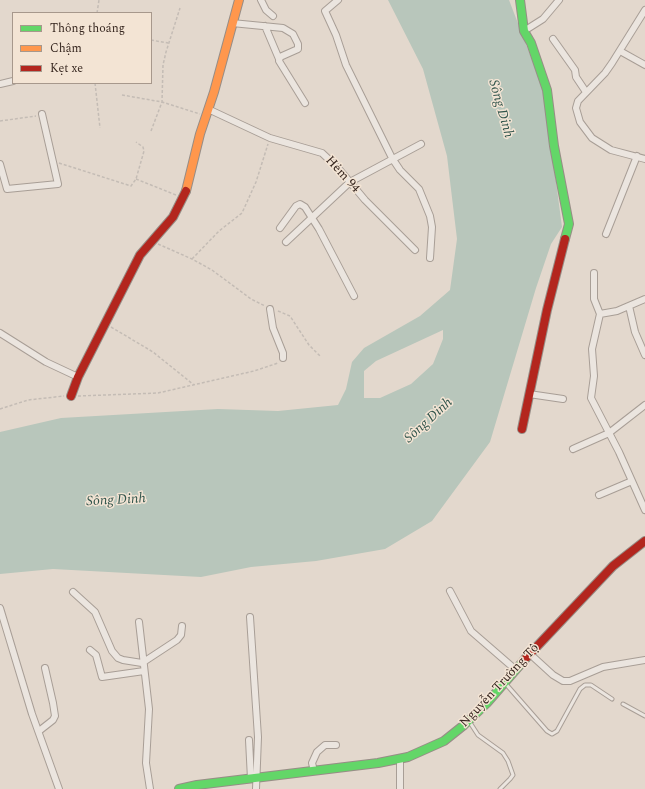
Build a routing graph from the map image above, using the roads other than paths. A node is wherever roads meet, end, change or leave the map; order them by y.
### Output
1 (239, 0) edge
2 (261, 0) edge
3 (338, 0) edge
4 (520, 0) edge
5 (559, 0) edge
6 (645, 10) edge
7 (273, 16) dead end
8 (643, 20) edge
9 (232, 23) junction
10 (265, 26) junction
11 (524, 31) junction
12 (553, 39) dead end
13 (620, 51) junction
14 (279, 59) junction
15 (645, 65) edge
16 (12, 81) edge
17 (0, 84) edge
18 (586, 92) junction
19 (305, 103) dead end
20 (207, 113) junction
21 (42, 114) road end
22 (421, 144) dead end
23 (637, 156) junction
24 (392, 158) junction
25 (645, 159) edge
26 (0, 164) edge
27 (350, 182) junction
28 (313, 218) junction
29 (280, 228) dead end
30 (606, 234) dead end
31 (286, 242) dead end
32 (415, 250) dead end
33 (430, 258) dead end
34 (594, 273) dead end
35 (354, 296) dead end
36 (645, 299) edge
37 (629, 306) junction
38 (270, 309) road end
39 (600, 314) junction
40 (0, 334) edge
41 (645, 355) edge
42 (283, 358) road end
43 (78, 377) junction
44 (529, 394) junction
45 (71, 396) road end
46 (563, 399) dead end
47 (645, 405) edge
48 (522, 429) dead end
49 (609, 433) junction
50 (573, 450) dead end
51 (632, 481) junction
52 (599, 495) dead end
53 (645, 510) edge
54 (645, 540) edge
55 (450, 591) dead end
56 (74, 592) dead end
57 (0, 608) edge
58 (250, 617) dead end
59 (139, 622) dead end
60 (182, 626) dead end
61 (90, 650) dead end
62 (530, 654) junction
63 (645, 660) edge
64 (142, 663) junction
65 (44, 668) dead end
66 (516, 670) junction
67 (144, 671) junction
68 (505, 683) junction
69 (612, 698) dead end
70 (623, 704) dead end
71 (645, 716) edge
72 (469, 721) junction
73 (39, 731) junction
74 (249, 740) dead end
75 (336, 745) dead end
76 (400, 758) junction
77 (314, 771) junction
78 (254, 778) junction
79 (59, 789) edge
80 (150, 789) edge
81 (179, 789) edge
82 (256, 789) edge
83 (400, 789) edge
84 (500, 789) edge

1 - 9 street
2 - 7 street
3 - 24 street
4 - 11 street
5 - 11 street
6 - 8 street
8 - 13 street
9 - 10 street
9 - 20 street
10 - 14 street
10 - 14 street
11 - 44 street
12 - 18 street
13 - 15 street
13 - 18 street
14 - 19 street
16 - 17 street
18 - 23 street
20 - 27 street, Hẻm 94
20 - 43 street
21 - 26 street
22 - 24 street
23 - 25 street
23 - 30 street
24 - 27 street
24 - 33 street
27 - 28 street
27 - 32 street, Hẻm 94
28 - 29 street
28 - 31 street
28 - 35 street
34 - 39 street
36 - 37 street
37 - 39 street
37 - 41 street
38 - 42 street
39 - 49 street
40 - 43 street
43 - 45 street
44 - 46 street
44 - 48 street
47 - 49 street
49 - 50 street
49 - 51 street
51 - 52 street
51 - 53 street
54 - 62 street, Nguyễn Trường Tộ
55 - 66 street
56 - 64 street
57 - 73 street
58 - 78 street
59 - 64 street
60 - 64 street
61 - 67 street
62 - 63 street
62 - 66 street, Nguyễn Trường Tộ
64 - 67 street
65 - 73 street
66 - 68 street, Nguyễn Trường Tộ
67 - 80 street
68 - 69 lane
68 - 72 street, Nguyễn Trường Tộ
70 - 71 lane
72 - 76 street, Nguyễn Trường Tộ
72 - 84 lane
73 - 79 street
74 - 78 street
75 - 77 street
76 - 77 street, Nguyễn Trường Tộ
76 - 83 street
77 - 78 street, Nguyễn Trường Tộ
78 - 81 street, Nguyễn Trường Tộ
78 - 82 street

